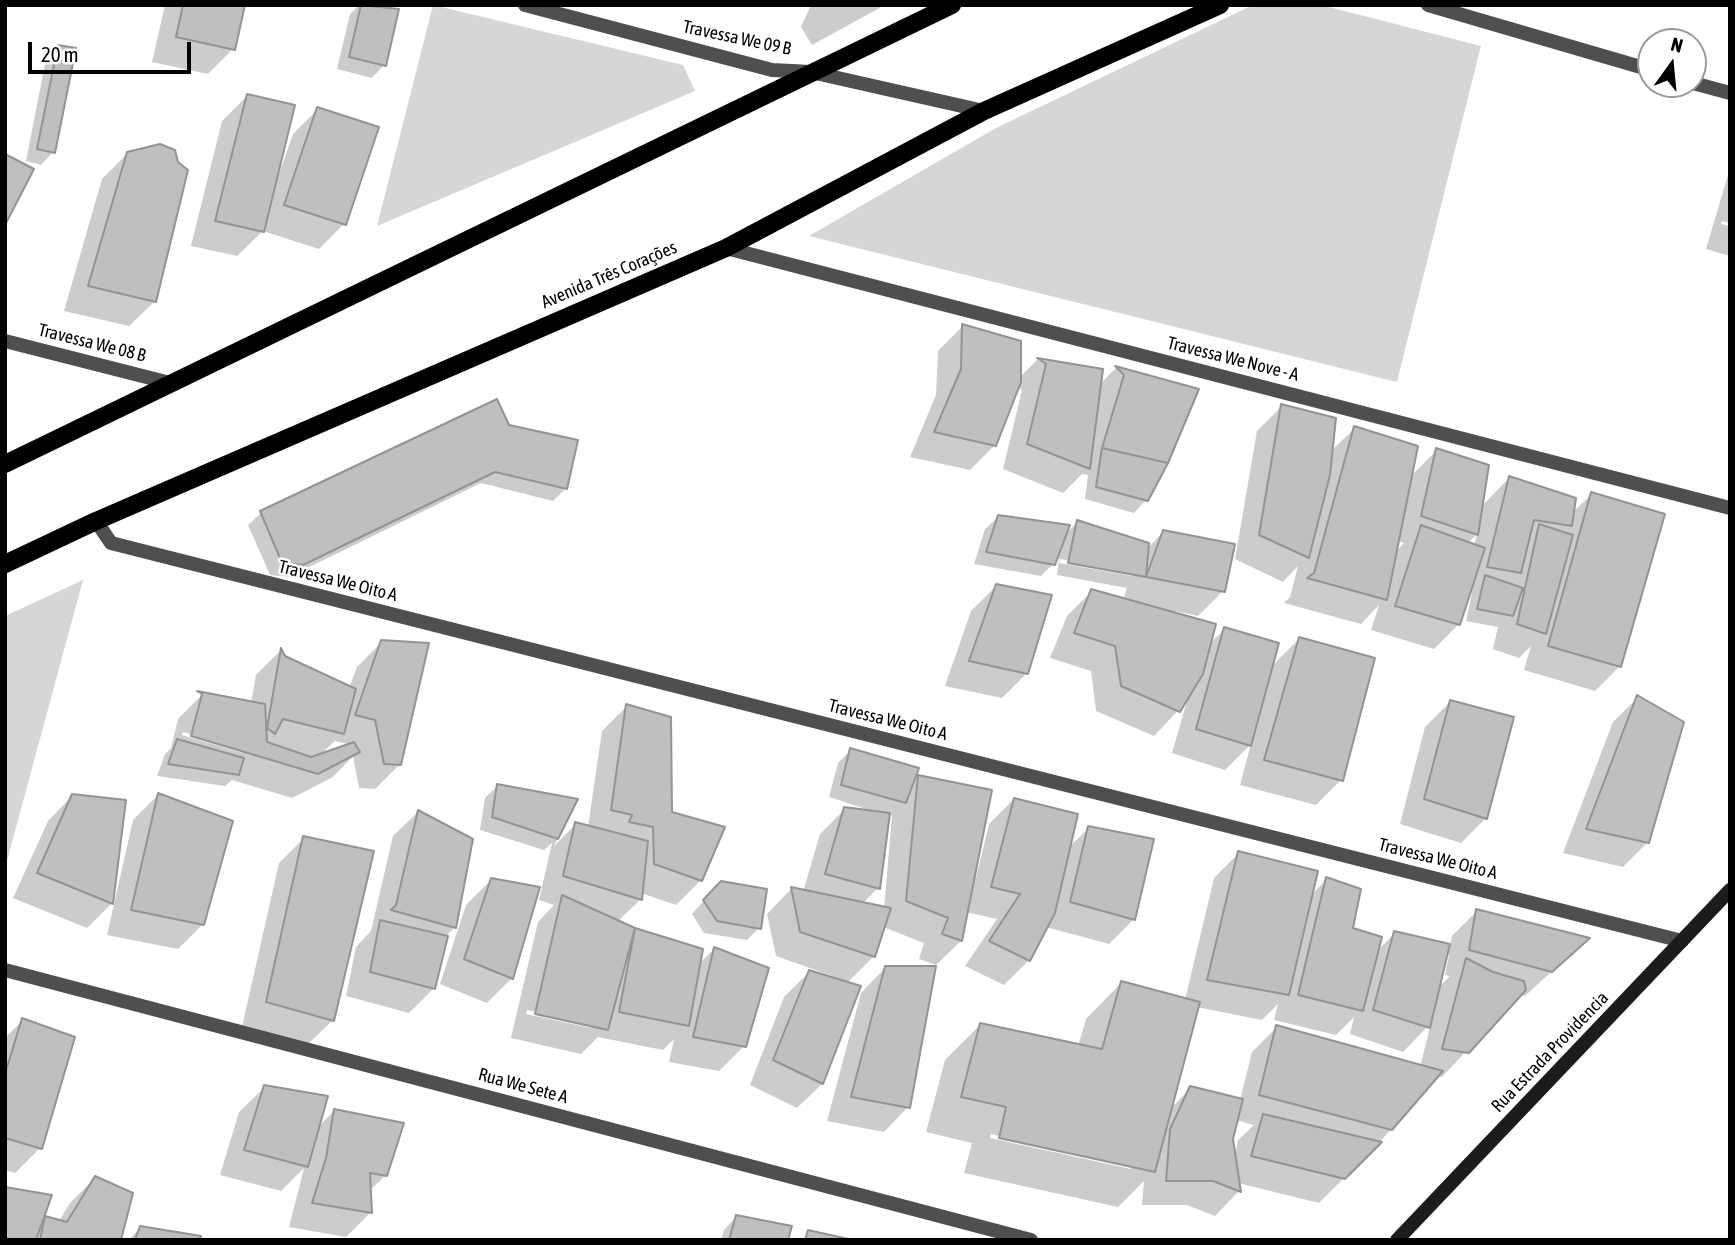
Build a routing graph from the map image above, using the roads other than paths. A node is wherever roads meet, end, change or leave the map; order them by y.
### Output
1 (526, 5) edge
2 (952, 5) edge
3 (1220, 5) edge
4 (1428, 5) edge
5 (1637, 66) edge
6 (811, 72) junction
7 (1707, 87) edge
8 (1730, 93) edge
9 (984, 111) junction
10 (726, 248) junction
11 (5, 341) edge
12 (170, 383) junction
13 (5, 464) edge
14 (1730, 508) edge
15 (96, 521) junction
16 (5, 564) edge
17 (1730, 890) edge
18 (1682, 941) junction
19 (5, 970) edge
20 (1031, 1240) edge
21 (1397, 1240) edge

1 - 6 street, Travessa We 09 B
2 - 6 main road
3 - 9 main road, Avenida Três Corações
4 - 5 street
6 - 9 street, Travessa We 09 B
6 - 12 main road
7 - 8 street
9 - 10 main road, Avenida Três Corações
10 - 14 street, Travessa We Nove - A
10 - 15 main road, Avenida Três Corações
11 - 12 street, Travessa We 08 B
12 - 13 main road
15 - 16 main road, Avenida Três Corações
15 - 18 street, Travessa We Oito A
17 - 18 main road, Rua Estrada Providencia
18 - 21 main road, Rua Estrada Providencia
19 - 20 street, Rua We Sete A

